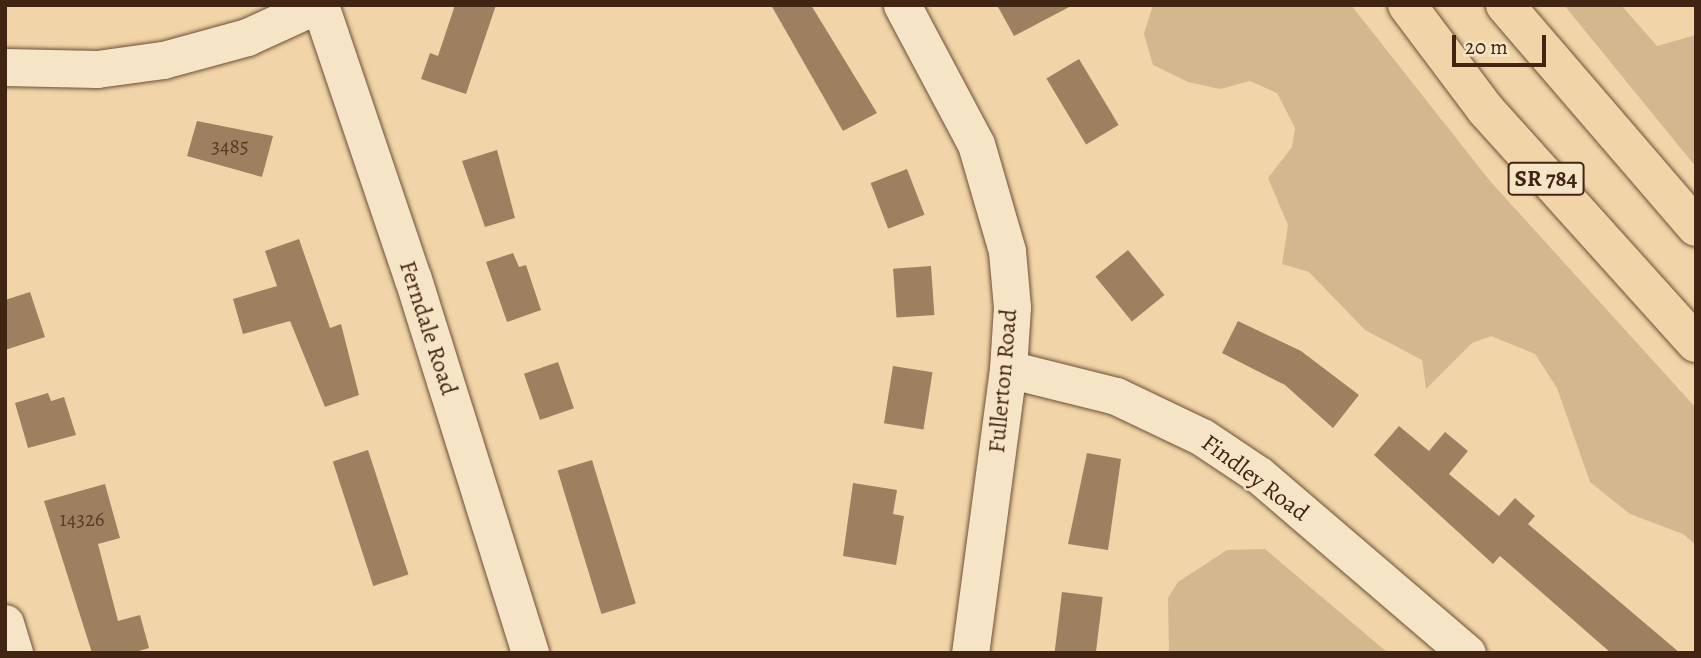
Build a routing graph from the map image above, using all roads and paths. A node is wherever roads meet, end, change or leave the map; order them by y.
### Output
1 (319, 5) edge
2 (902, 5) edge
3 (1407, 5) edge
4 (1506, 5) edge
5 (5, 67) edge
6 (1696, 227) edge
7 (1696, 343) edge
8 (1009, 369) junction
9 (5, 623) edge
10 (14, 653) edge
11 (530, 653) edge
12 (970, 653) edge
13 (1467, 653) edge

1 - 5 street
1 - 11 street, Ferndale Road
2 - 8 street, Fullerton Road
3 - 7 main road, SR 784
4 - 6 main road
8 - 12 street, Fullerton Road
8 - 13 street, Findley Road
9 - 10 street

